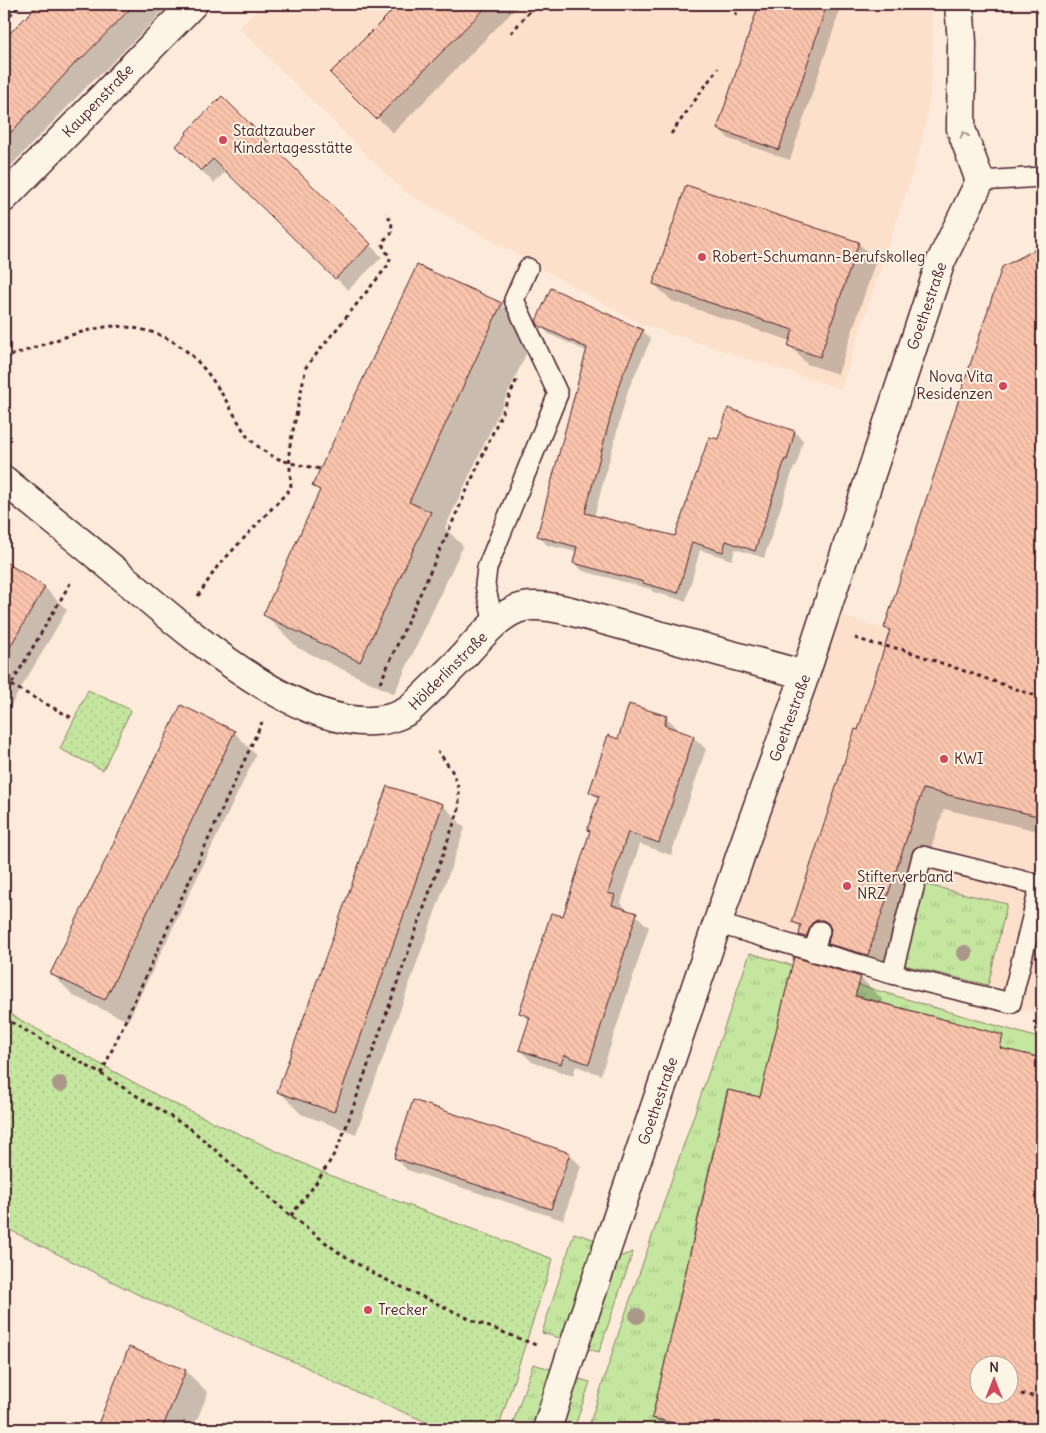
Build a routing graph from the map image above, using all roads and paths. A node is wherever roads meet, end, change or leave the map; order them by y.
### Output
1 (21, 4) edge
2 (193, 4) edge
3 (536, 4) edge
4 (736, 4) edge
5 (959, 4) edge
6 (736, 17) dead end
7 (4, 21) edge
8 (511, 34) dead end
9 (718, 68) dead end
10 (672, 134) dead end
11 (1042, 177) edge
12 (980, 181) junction
13 (4, 198) edge
14 (386, 213) dead end
15 (528, 268) dead end
16 (534, 342) junction
17 (4, 360) edge
18 (290, 464) junction
19 (321, 470) dead end
20 (4, 480) edge
21 (76, 573) dead end
22 (179, 624) junction
23 (494, 624) junction
24 (822, 627) junction
25 (805, 675) junction
26 (11, 685) junction
27 (378, 688) dead end
28 (4, 697) edge
29 (1042, 698) edge
30 (74, 719) dead end
31 (263, 719) dead end
32 (438, 751) dead end
33 (719, 924) junction
34 (820, 931) dead end
35 (813, 952) junction
36 (892, 974) junction
37 (4, 1018) edge
38 (102, 1074) junction
39 (291, 1216) junction
40 (570, 1357) junction
41 (1021, 1394) dead end
42 (1042, 1398) edge
43 (185, 1420) dead end
44 (182, 1429) edge
45 (547, 1429) edge

1 - 7 path
2 - 13 street, Kaupenstraße
3 - 8 path
4 - 6 path
12 -> 5 street
9 - 10 path
11 - 12 lane
12 - 24 street, Goethestraße
14 - 18 path
15 - 16 lane
16 - 23 lane
16 - 27 path
17 - 18 path
18 - 19 path
18 - 22 path
20 - 22 street, Hölderlinstraße
21 - 26 path
22 - 23 street, Hölderlinstraße
23 - 25 street, Hölderlinstraße
24 - 25 street, Goethestraße
24 - 29 path
25 - 33 street, Goethestraße
26 - 28 path
26 - 30 path
31 - 38 path
32 - 39 path
33 - 35 lane
33 - 40 street, Goethestraße
34 - 35 lane
35 - 36 lane
36 - 36 lane
37 - 38 path
38 - 39 path
39 - 40 path
40 - 45 street, Goethestraße
41 - 42 path
43 - 44 path

